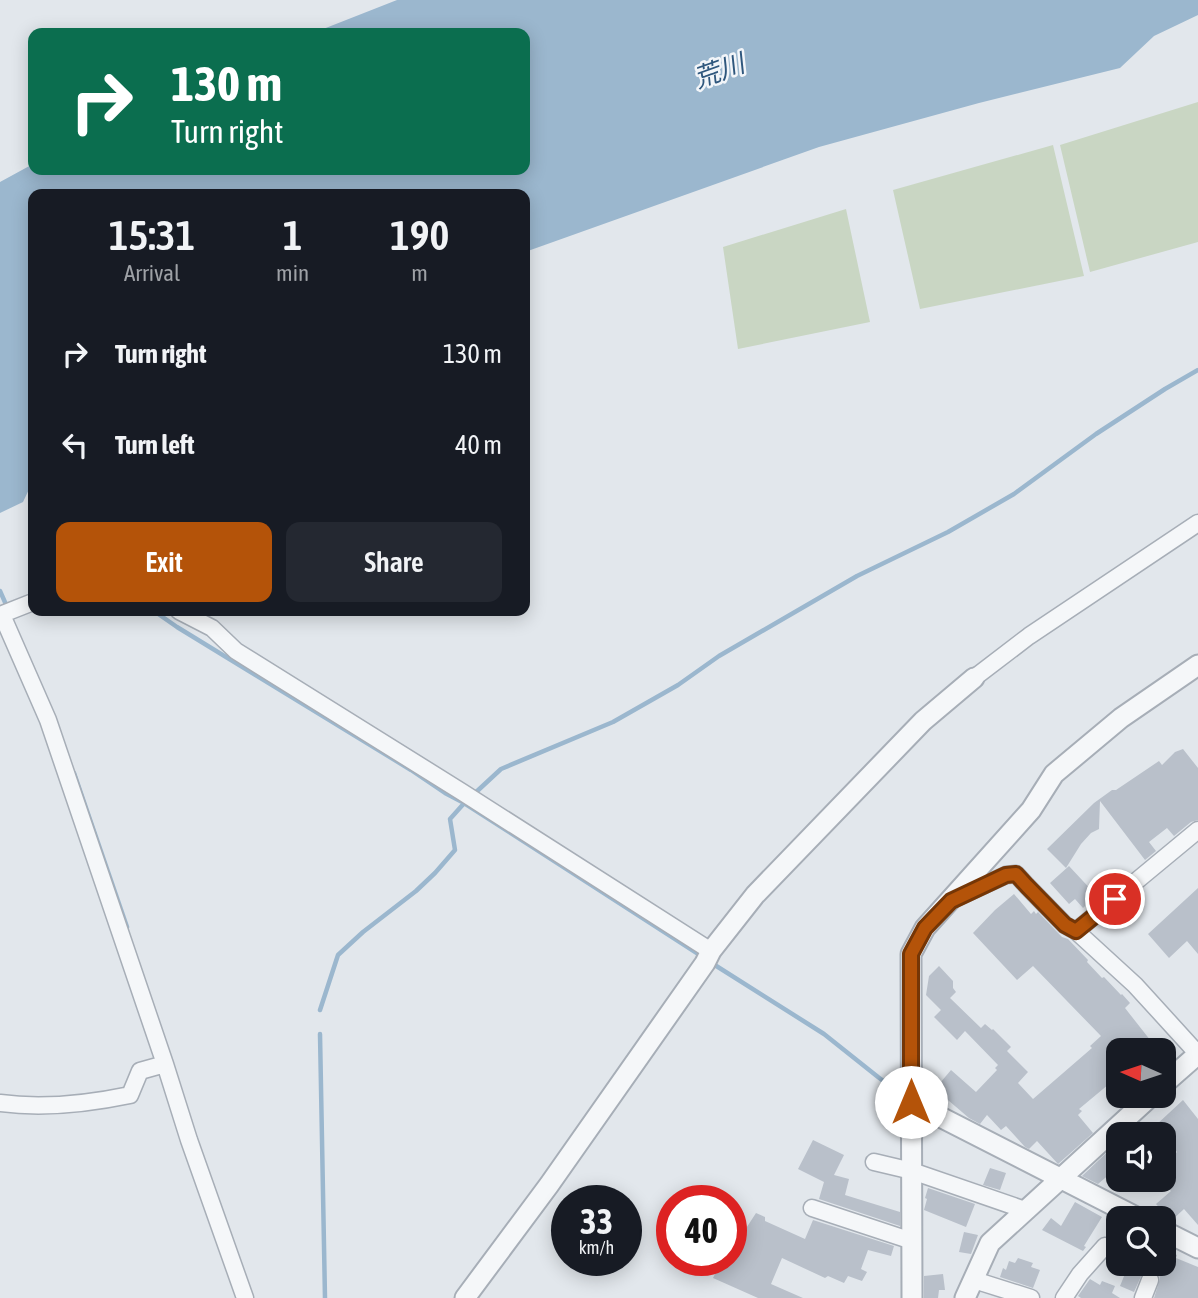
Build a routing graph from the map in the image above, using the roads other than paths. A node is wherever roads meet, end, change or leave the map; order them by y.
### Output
1 (1198, 523) edge
2 (11, 611) edge
3 (188, 616) edge
4 (1198, 665) edge
5 (974, 678) joint
6 (1198, 830) edge
7 (951, 901) junction
8 (1076, 931) junction
9 (709, 955) junction
10 (1198, 1054) edge
11 (164, 1064) junction
12 (1176, 1073) edge
13 (911, 1102) junction
14 (0, 1103) edge
15 (1138, 1108) edge
16 (874, 1161) dead end
17 (912, 1171) junction
18 (1055, 1182) junction
19 (1110, 1206) edge
20 (812, 1208) dead end
21 (1025, 1210) junction
22 (1176, 1237) edge
23 (912, 1241) junction
24 (1105, 1246) dead end
25 (1198, 1248) edge
26 (974, 1280) junction
27 (1150, 1280) dead end
28 (245, 1298) edge
29 (465, 1298) edge
30 (912, 1298) edge
31 (965, 1298) edge
32 (1031, 1298) edge
33 (1064, 1298) edge
34 (1143, 1298) edge

1 - 5 street
2 - 11 street
3 - 9 street
4 - 7 street
5 - 9 street
6 - 8 street
7 - 8 street
7 - 13 street
8 - 10 street
9 - 29 street
10 - 12 street
11 - 14 street
11 - 28 street
13 - 17 street
13 - 18 street
15 - 18 street
16 - 17 street
17 - 21 street
17 - 23 street
18 - 19 street
18 - 21 street
20 - 23 street
21 - 26 street
22 - 25 street
23 - 30 street
24 - 33 street
26 - 31 street
26 - 32 street
27 - 34 street

